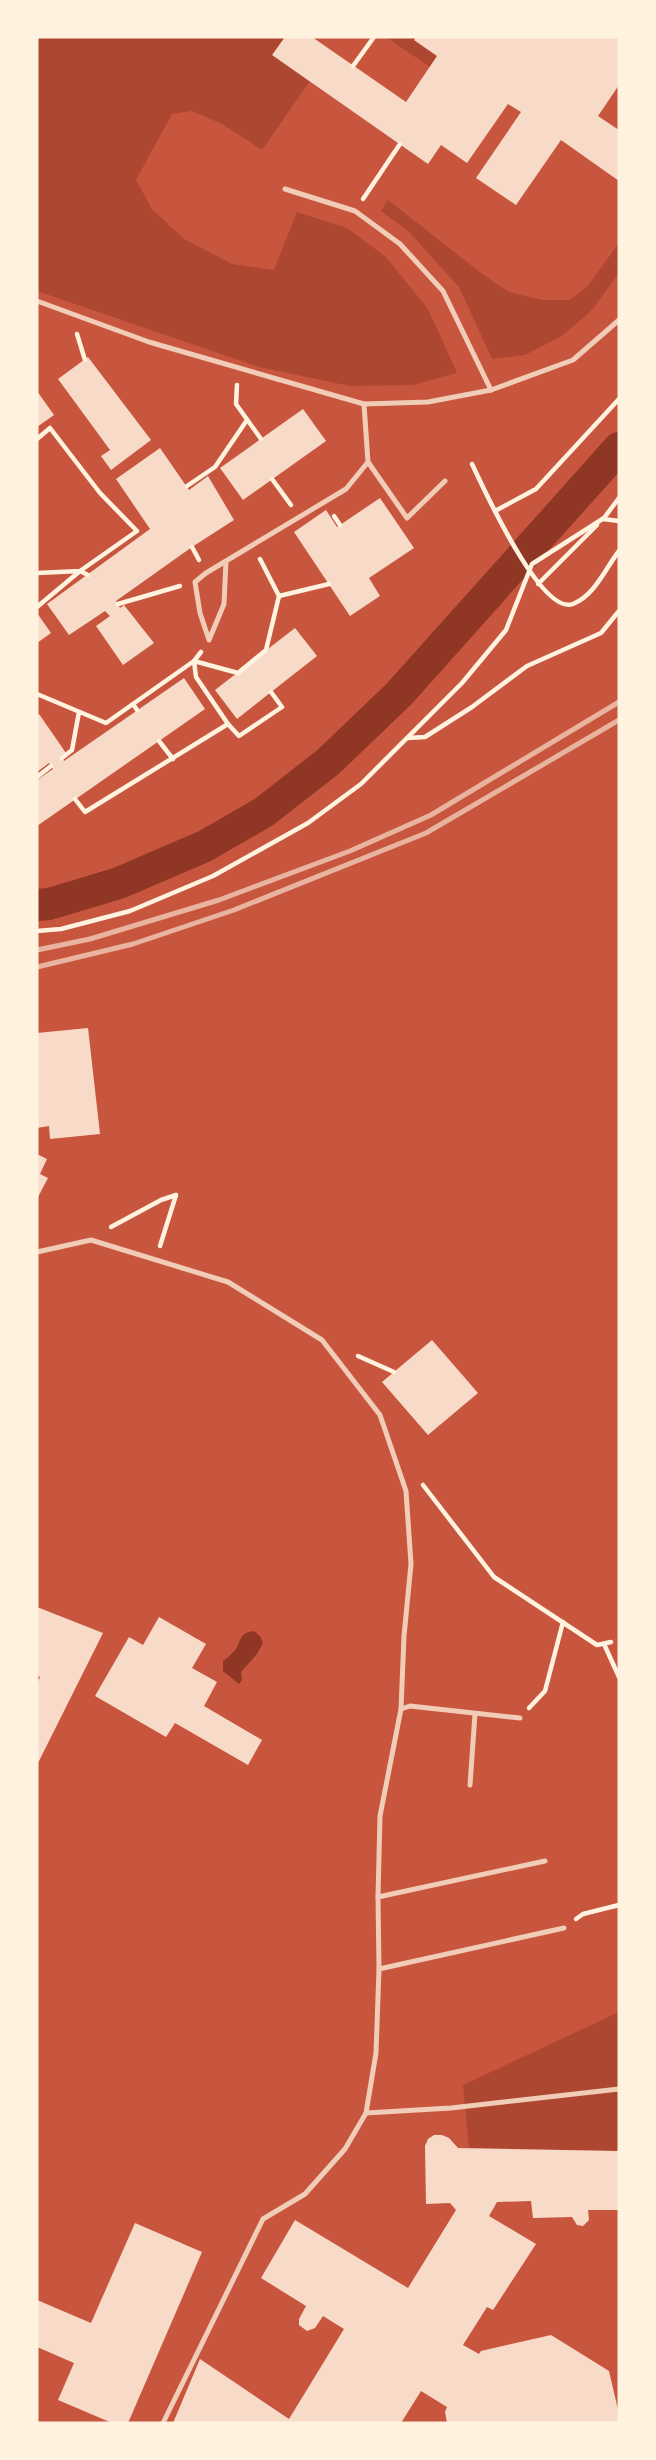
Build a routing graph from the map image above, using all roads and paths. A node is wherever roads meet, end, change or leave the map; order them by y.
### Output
1 (374, 37) edge
2 (353, 66) dead end
3 (400, 144) dead end
4 (285, 189) dead end
5 (355, 211) junction
6 (37, 301) edge
7 (619, 320) edge
8 (239, 369) junction
9 (491, 390) junction
10 (619, 399) edge
11 (364, 404) junction
12 (247, 420) junction
13 (37, 439) edge
14 (261, 439) dead end
15 (368, 462) junction
16 (472, 464) dead end
17 (272, 479) dead end
18 (445, 481) dead end
19 (187, 486) dead end
20 (619, 498) edge
21 (495, 511) junction
22 (300, 517) junction
23 (604, 518) junction
24 (619, 521) edge
25 (253, 546) junction
26 (619, 551) edge
27 (226, 561) junction
28 (80, 571) junction
29 (37, 573) edge
30 (88, 575) dead end
31 (194, 582) junction
32 (329, 584) dead end
33 (538, 584) junction
34 (279, 596) junction
35 (118, 604) dead end
36 (37, 607) edge
37 (619, 611) edge
38 (209, 640) junction
39 (194, 661) junction
40 (271, 692) dead end
41 (37, 694) edge
42 (133, 704) junction
43 (137, 710) dead end
44 (79, 712) junction
45 (228, 724) junction
46 (407, 738) junction
47 (159, 741) dead end
48 (62, 758) dead end
49 (173, 759) junction
50 (51, 766) dead end
51 (37, 777) edge
52 (75, 799) dead end
53 (37, 931) edge
54 (91, 1240) junction
55 (37, 1252) edge
56 (156, 1260) junction
57 (394, 1454) junction
58 (563, 1622) junction
59 (611, 1642) dead end
60 (604, 1644) junction
61 (619, 1676) edge
62 (545, 1691) dead end
63 (401, 1709) junction
64 (475, 1714) junction
65 (520, 1718) dead end
66 (470, 1785) dead end
67 (545, 1861) dead end
68 (378, 1897) junction
69 (619, 1905) edge
70 (564, 1928) joint
71 (379, 1969) junction
72 (619, 2089) edge
73 (366, 2113) junction
74 (163, 2423) edge

1 - 2 path
3 - 5 path
4 - 5 lane
5 - 9 lane
6 - 8 lane
7 - 9 lane
8 - 11 lane
8 - 12 path
9 - 11 lane
10 - 21 path
11 - 15 lane
12 - 14 path
12 - 19 path
13 - 28 path
15 - 18 lane
15 - 22 lane
16 - 21 path
17 - 22 path
20 - 23 path
21 - 33 path
22 - 25 lane
23 - 24 path
23 - 33 path
23 - 46 path
25 - 27 lane
25 - 34 path
26 - 33 path
27 - 31 lane
27 - 38 lane
28 - 29 path
28 - 30 path
28 - 36 path
31 - 35 path
31 - 38 lane
32 - 34 path
34 - 39 path
37 - 46 path
38 - 39 path
39 - 42 path
39 - 45 path
40 - 45 path
41 - 44 path
42 - 43 path
42 - 44 path
44 - 48 path
45 - 49 path
46 - 53 path
47 - 49 path
49 - 52 path
50 - 51 path
54 - 55 lane
54 - 56 lane
54 - 56 path
56 - 57 lane
57 - 58 path
57 - 63 lane
58 - 60 path
58 - 62 path
59 - 60 path
60 - 61 path
63 - 64 lane
63 - 68 lane
64 - 65 lane
64 - 66 lane
67 - 68 lane
68 - 71 lane
69 - 70 path
70 - 71 lane
71 - 73 lane
72 - 73 lane
73 - 74 lane

